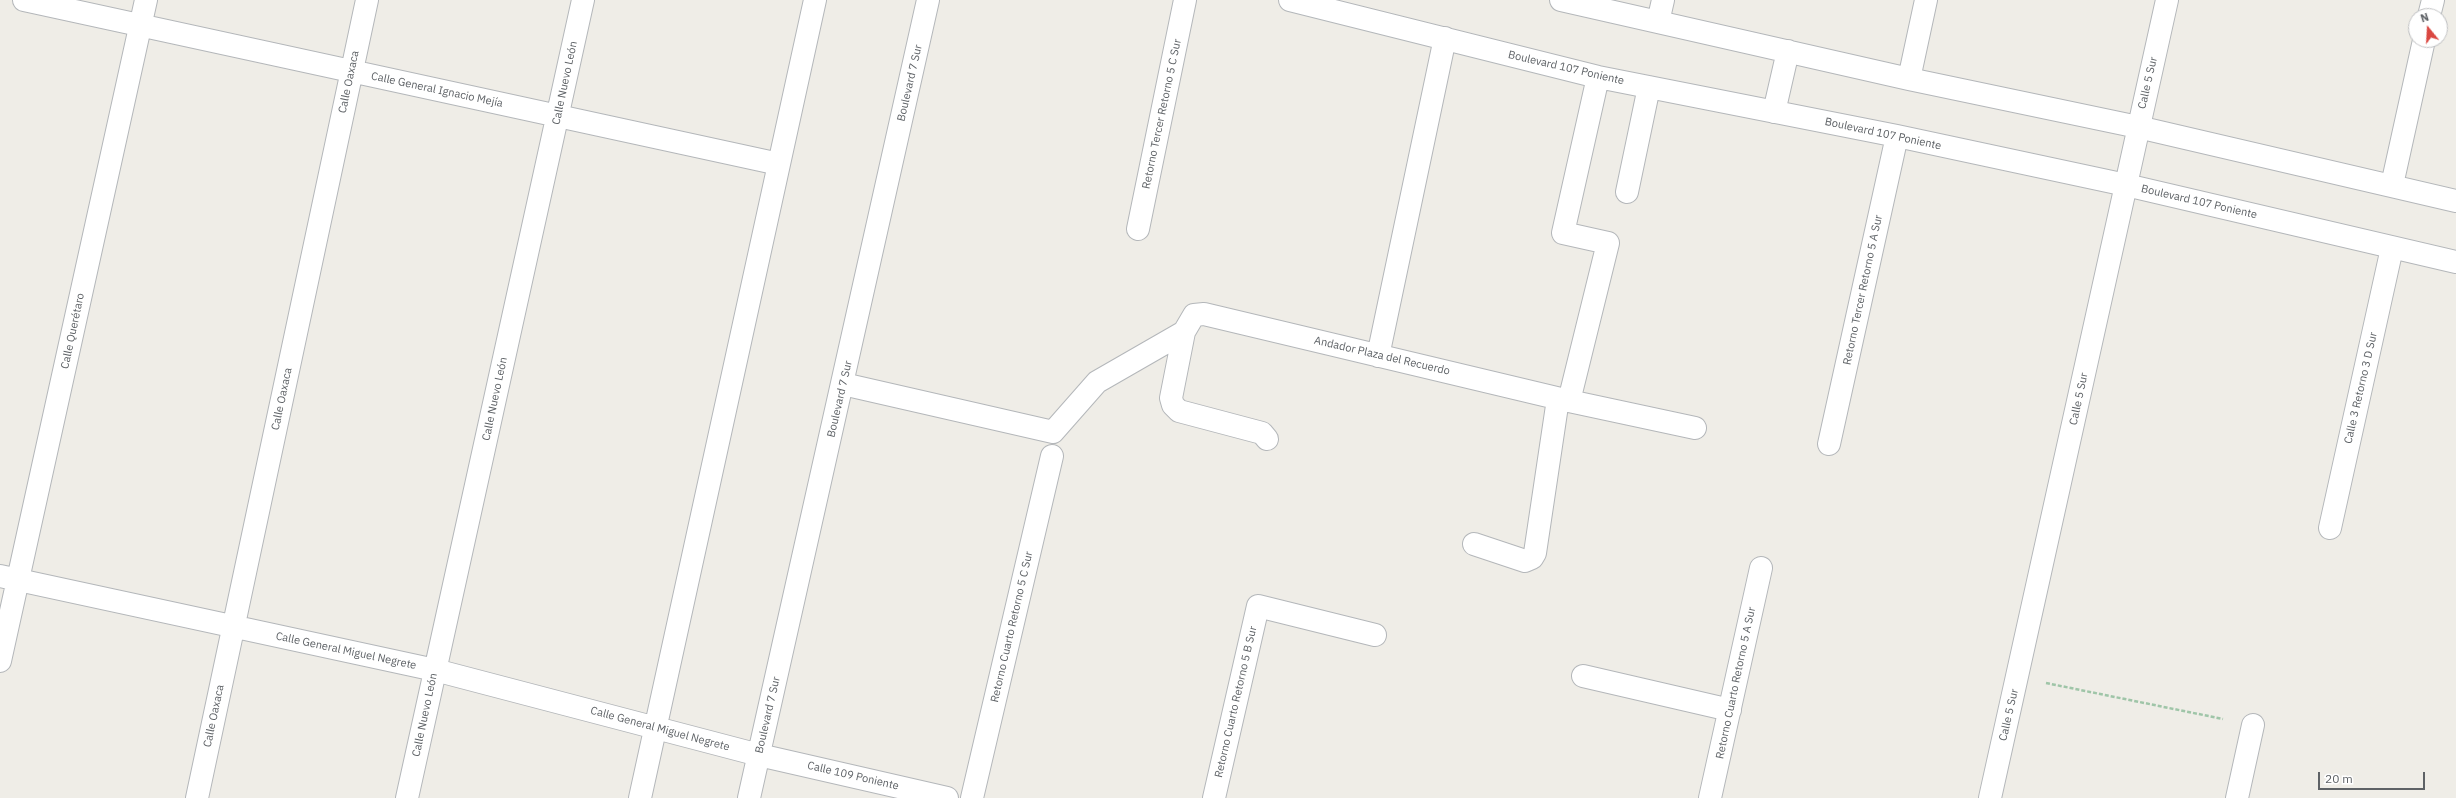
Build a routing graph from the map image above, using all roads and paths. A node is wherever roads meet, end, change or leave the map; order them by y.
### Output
1 (24, 0) edge
2 (146, 0) edge
3 (367, 0) edge
4 (583, 0) edge
5 (815, 0) edge
6 (928, 0) edge
7 (1185, 0) edge
8 (1561, 0) edge
9 (1664, 0) edge
10 (1926, 0) edge
11 (2167, 0) edge
12 (1304, 2) edge
13 (1658, 22) junction
14 (140, 25) junction
15 (1445, 38) junction
16 (2422, 48) edge
17 (1788, 51) junction
18 (352, 71) junction
19 (1598, 77) junction
20 (1909, 79) junction
21 (1649, 87) junction
22 (1774, 112) junction
23 (557, 116) junction
24 (2138, 127) junction
25 (1897, 136) junction
26 (779, 164) junction
27 (2126, 185) junction
28 (2392, 185) junction
29 (1627, 192) dead end
30 (2456, 201) edge
31 (1138, 229) dead end
32 (2392, 248) junction
33 (2456, 262) edge
34 (1189, 324) junction
35 (1378, 356) junction
36 (843, 384) junction
37 (1564, 400) junction
38 (1695, 428) dead end
39 (1267, 439) dead end
40 (1829, 444) dead end
41 (1052, 456) dead end
42 (2330, 528) dead end
43 (1474, 544) dead end
44 (1761, 568) dead end
45 (9, 578) edge
46 (233, 626) junction
47 (1375, 635) dead end
48 (0, 661) edge
49 (435, 670) junction
50 (1583, 676) dead end
51 (2018, 677) junction
52 (1730, 710) junction
53 (2253, 725) joint
54 (656, 727) junction
55 (759, 755) junction
56 (197, 798) edge
57 (407, 798) edge
58 (640, 798) edge
59 (749, 798) edge
60 (947, 798) edge
61 (972, 798) edge
62 (1214, 798) edge
63 (1710, 798) edge
64 (1990, 798) edge
65 (2237, 798) edge

1 - 14 street, Calle General Ignacio Mejía
2 - 14 street, Calle Querétaro
3 - 18 street, Calle Oaxaca
4 - 23 street, Calle Nuevo León
5 - 26 street
6 - 36 street, Boulevard 7 Sur
7 - 31 street, Retorno Tercer Retorno 5 C Sur
8 - 13 street
9 - 13 street
10 - 20 street
11 - 24 street, Calle 5 Sur
12 - 15 street, Boulevard 107 Poniente
13 - 17 street
14 - 18 street, Calle General Ignacio Mejía
14 - 45 street, Calle Querétaro
15 - 19 street, Boulevard 107 Poniente
15 - 35 street
16 - 28 street
17 - 20 street
17 - 22 street
18 - 23 street, Calle General Ignacio Mejía
18 - 46 street, Calle Oaxaca
19 - 21 street, Boulevard 107 Poniente
19 - 37 street
20 - 24 street
21 - 22 street, Boulevard 107 Poniente
21 - 29 street
22 - 25 street, Boulevard 107 Poniente
23 - 26 street, Calle General Ignacio Mejía
23 - 49 street, Calle Nuevo León
24 - 27 street, Calle 5 Sur
24 - 28 street
25 - 27 street, Boulevard 107 Poniente
25 - 40 street, Retorno Tercer Retorno 5 A Sur
26 - 54 street
27 - 32 street, Boulevard 107 Poniente
27 - 51 street, Calle 5 Sur
28 - 30 street
32 - 33 street, Boulevard 107 Poniente
32 - 42 street, Calle 3 Retorno 3 D Sur
34 - 35 street, Andador Plaza del Recuerdo
34 - 36 street
34 - 39 street
35 - 37 street, Andador Plaza del Recuerdo
36 - 55 street, Boulevard 7 Sur
37 - 38 street, Andador Plaza del Recuerdo
37 - 43 street
41 - 61 street, Retorno Cuarto Retorno 5 C Sur
44 - 52 street, Retorno Cuarto Retorno 5 A Sur
45 - 46 street, Calle General Miguel Negrete
45 - 48 street, Calle Querétaro
46 - 49 street, Calle General Miguel Negrete
46 - 56 street, Calle Oaxaca
47 - 62 street, Retorno Cuarto Retorno 5 B Sur
49 - 54 street, Calle General Miguel Negrete
49 - 57 street, Calle Nuevo León
50 - 52 street
51 - 53 path
51 - 64 street, Calle 5 Sur
52 - 63 street, Retorno Cuarto Retorno 5 A Sur
53 - 65 street
54 - 55 street, Calle General Miguel Negrete
54 - 58 street
55 - 59 street, Boulevard 7 Sur
55 - 60 street, Calle 109 Poniente

